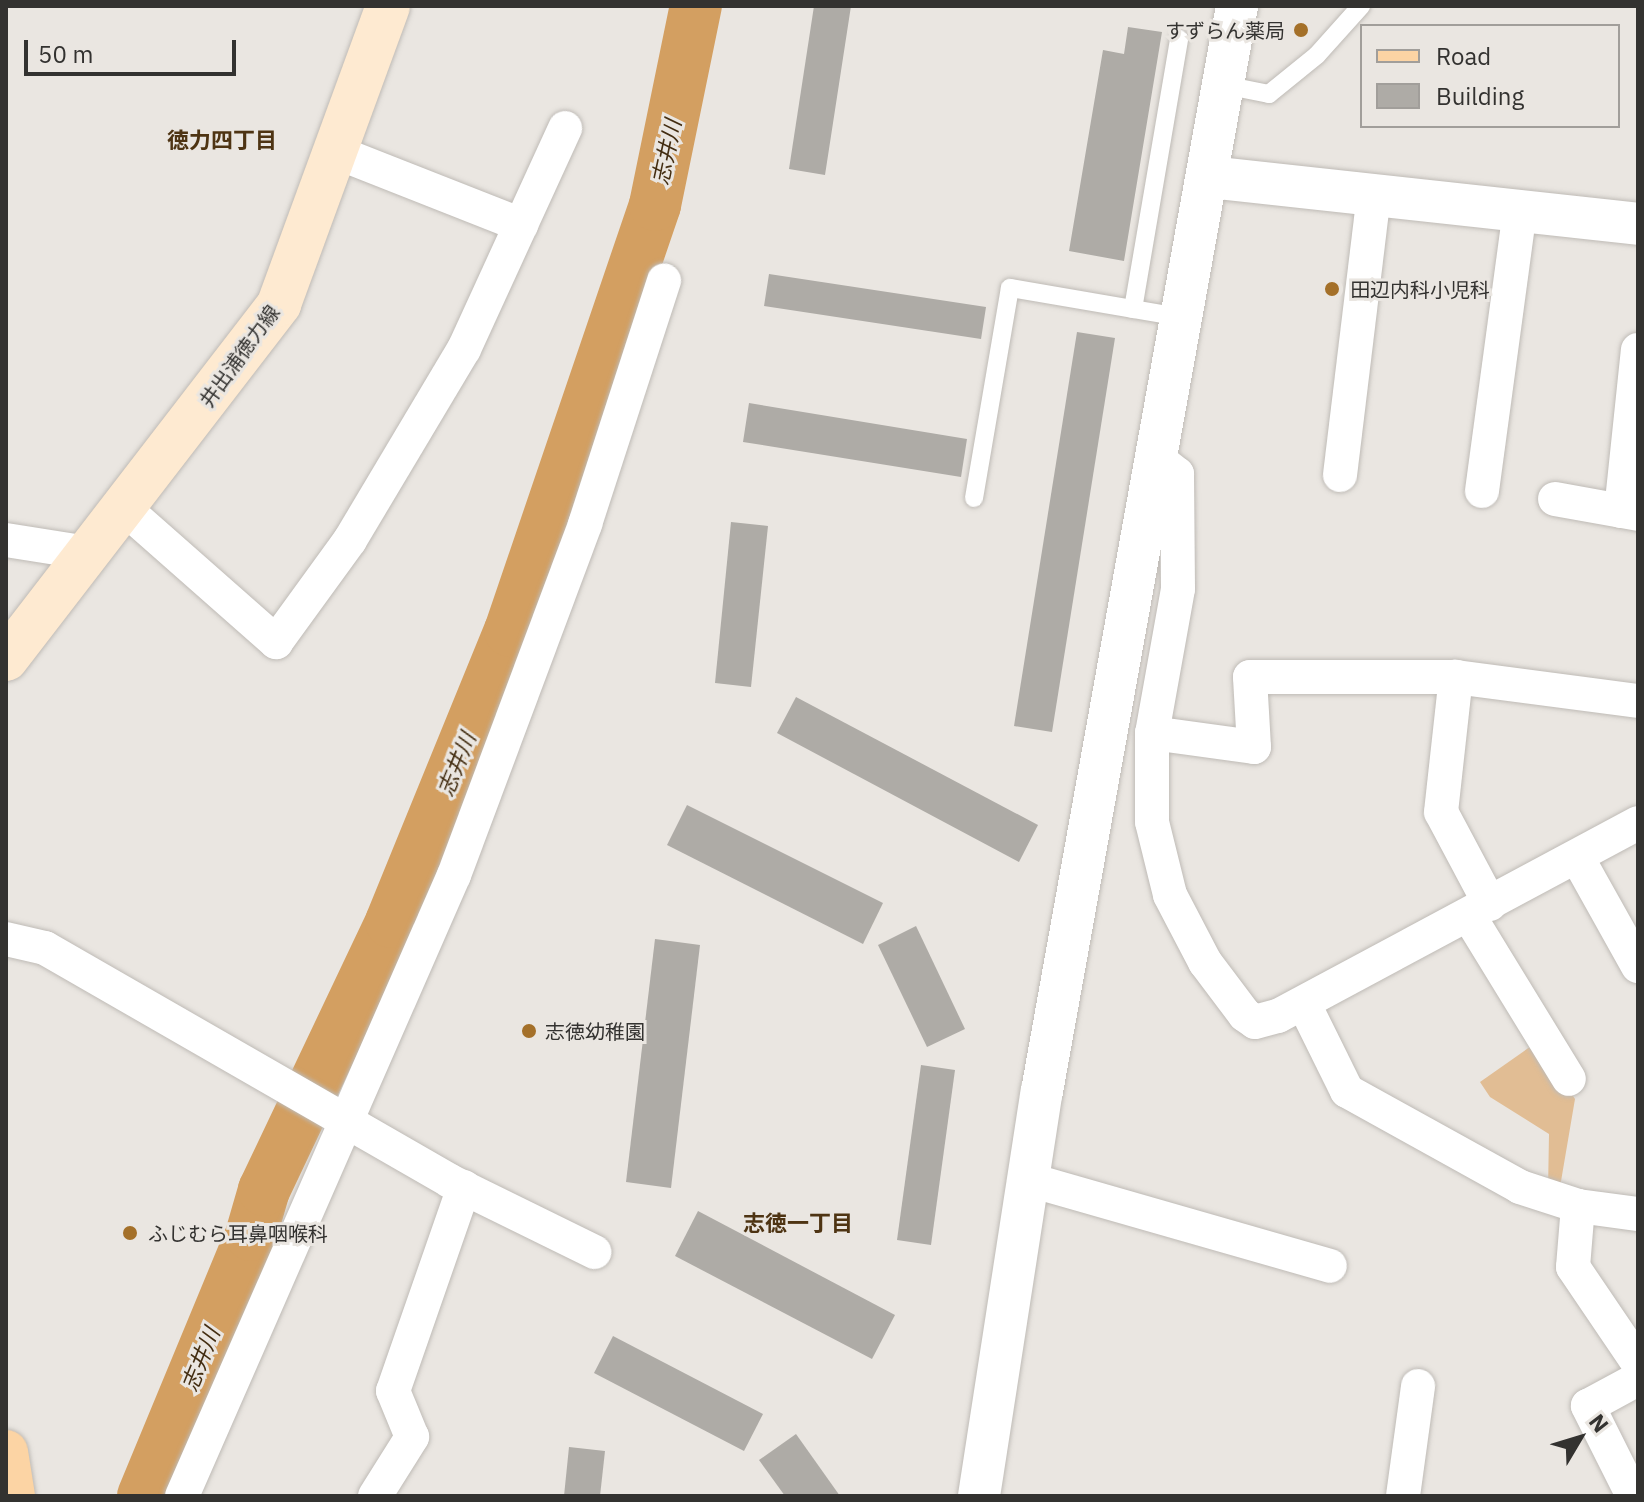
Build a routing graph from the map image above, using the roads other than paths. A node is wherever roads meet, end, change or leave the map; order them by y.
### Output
1 (388, 6) edge
2 (1237, 6) edge
3 (1361, 6) edge
4 (1179, 39) dead end
5 (1224, 85) junction
6 (565, 128) dead end
7 (336, 152) junction
8 (1208, 177) junction
9 (1374, 195) junction
10 (1520, 211) junction
11 (1638, 224) edge
12 (521, 225) junction
13 (664, 281) dead end
14 (1133, 309) junction
15 (1180, 317) junction
16 (1638, 350) edge
17 (1636, 391) edge
18 (1159, 460) junction
19 (1340, 475) dead end
20 (1482, 491) dead end
21 (974, 498) dead end
22 (1555, 499) dead end
23 (124, 508) junction
24 (1629, 512) edge
25 (6, 540) edge
26 (88, 553) junction
27 (6, 659) edge
28 (1456, 677) junction
29 (1638, 701) edge
30 (1152, 733) junction
31 (1638, 823) edge
32 (1577, 857) junction
33 (1480, 910) junction
34 (6, 939) edge
35 (1638, 966) edge
36 (1304, 1004) junction
37 (1569, 1079) dead end
38 (347, 1124) junction
39 (1027, 1179) junction
40 (464, 1187) junction
41 (1578, 1206) junction
42 (1638, 1214) edge
43 (594, 1252) dead end
44 (1330, 1266) dead end
45 (1638, 1363) edge
46 (1638, 1379) edge
47 (1418, 1386) dead end
48 (6, 1452) edge
49 (13, 1496) edge
50 (182, 1496) edge
51 (375, 1496) edge
52 (979, 1496) edge
53 (1403, 1496) edge
54 (1633, 1496) edge

1 - 7 main road, 井出浦徳力線
2 - 5 street
3 - 5 lane
4 - 14 lane
5 - 8 street
6 - 12 street
7 - 12 street
7 - 23 main road, 井出浦徳力線
8 - 9 street
8 - 15 street
9 - 10 street
9 - 19 street
10 - 11 street
10 - 20 street
12 - 23 street
13 - 38 street
14 - 15 lane
14 - 21 lane
15 - 18 street
16 - 17 street
17 - 24 street
18 - 30 street
18 - 39 street
22 - 24 street
23 - 26 main road, 井出浦徳力線
25 - 26 street
26 - 27 main road, 井出浦徳力線
28 - 29 street
28 - 30 street
28 - 33 street
30 - 36 street
31 - 32 street
32 - 33 street
32 - 35 street
33 - 36 street
33 - 37 street
34 - 38 street
36 - 41 street
38 - 40 street
38 - 50 street
39 - 44 street
39 - 52 street
40 - 43 street
40 - 51 street
41 - 42 street
41 - 45 street
46 - 54 street
47 - 53 street
48 - 49 main road

